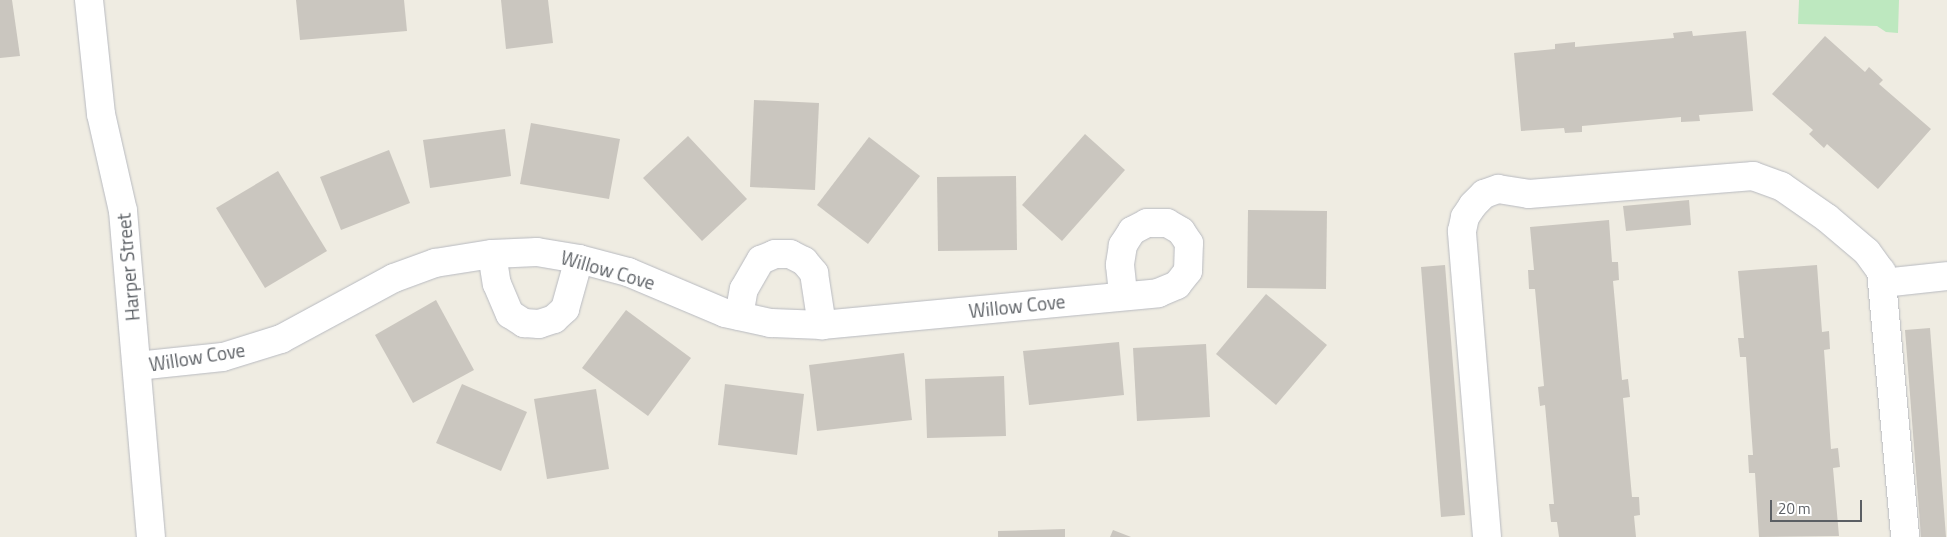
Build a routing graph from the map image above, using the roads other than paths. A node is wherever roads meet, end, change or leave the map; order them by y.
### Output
1 (89, 0) edge
2 (492, 254) junction
3 (579, 258) junction
4 (1947, 276) edge
5 (1883, 282) junction
6 (1123, 296) dead end
7 (739, 316) junction
8 (822, 325) junction
9 (137, 366) junction
10 (151, 537) edge
11 (1487, 537) edge
12 (1905, 537) edge

1 - 9 street, Harper Street
2 - 3 street, Willow Cove
2 - 3 street
2 - 9 street, Willow Cove
3 - 7 street, Willow Cove
4 - 5 street
5 - 11 street
5 - 12 street
6 - 8 street, Willow Cove
7 - 8 street, Willow Cove
7 - 8 street
9 - 10 street, Harper Street

